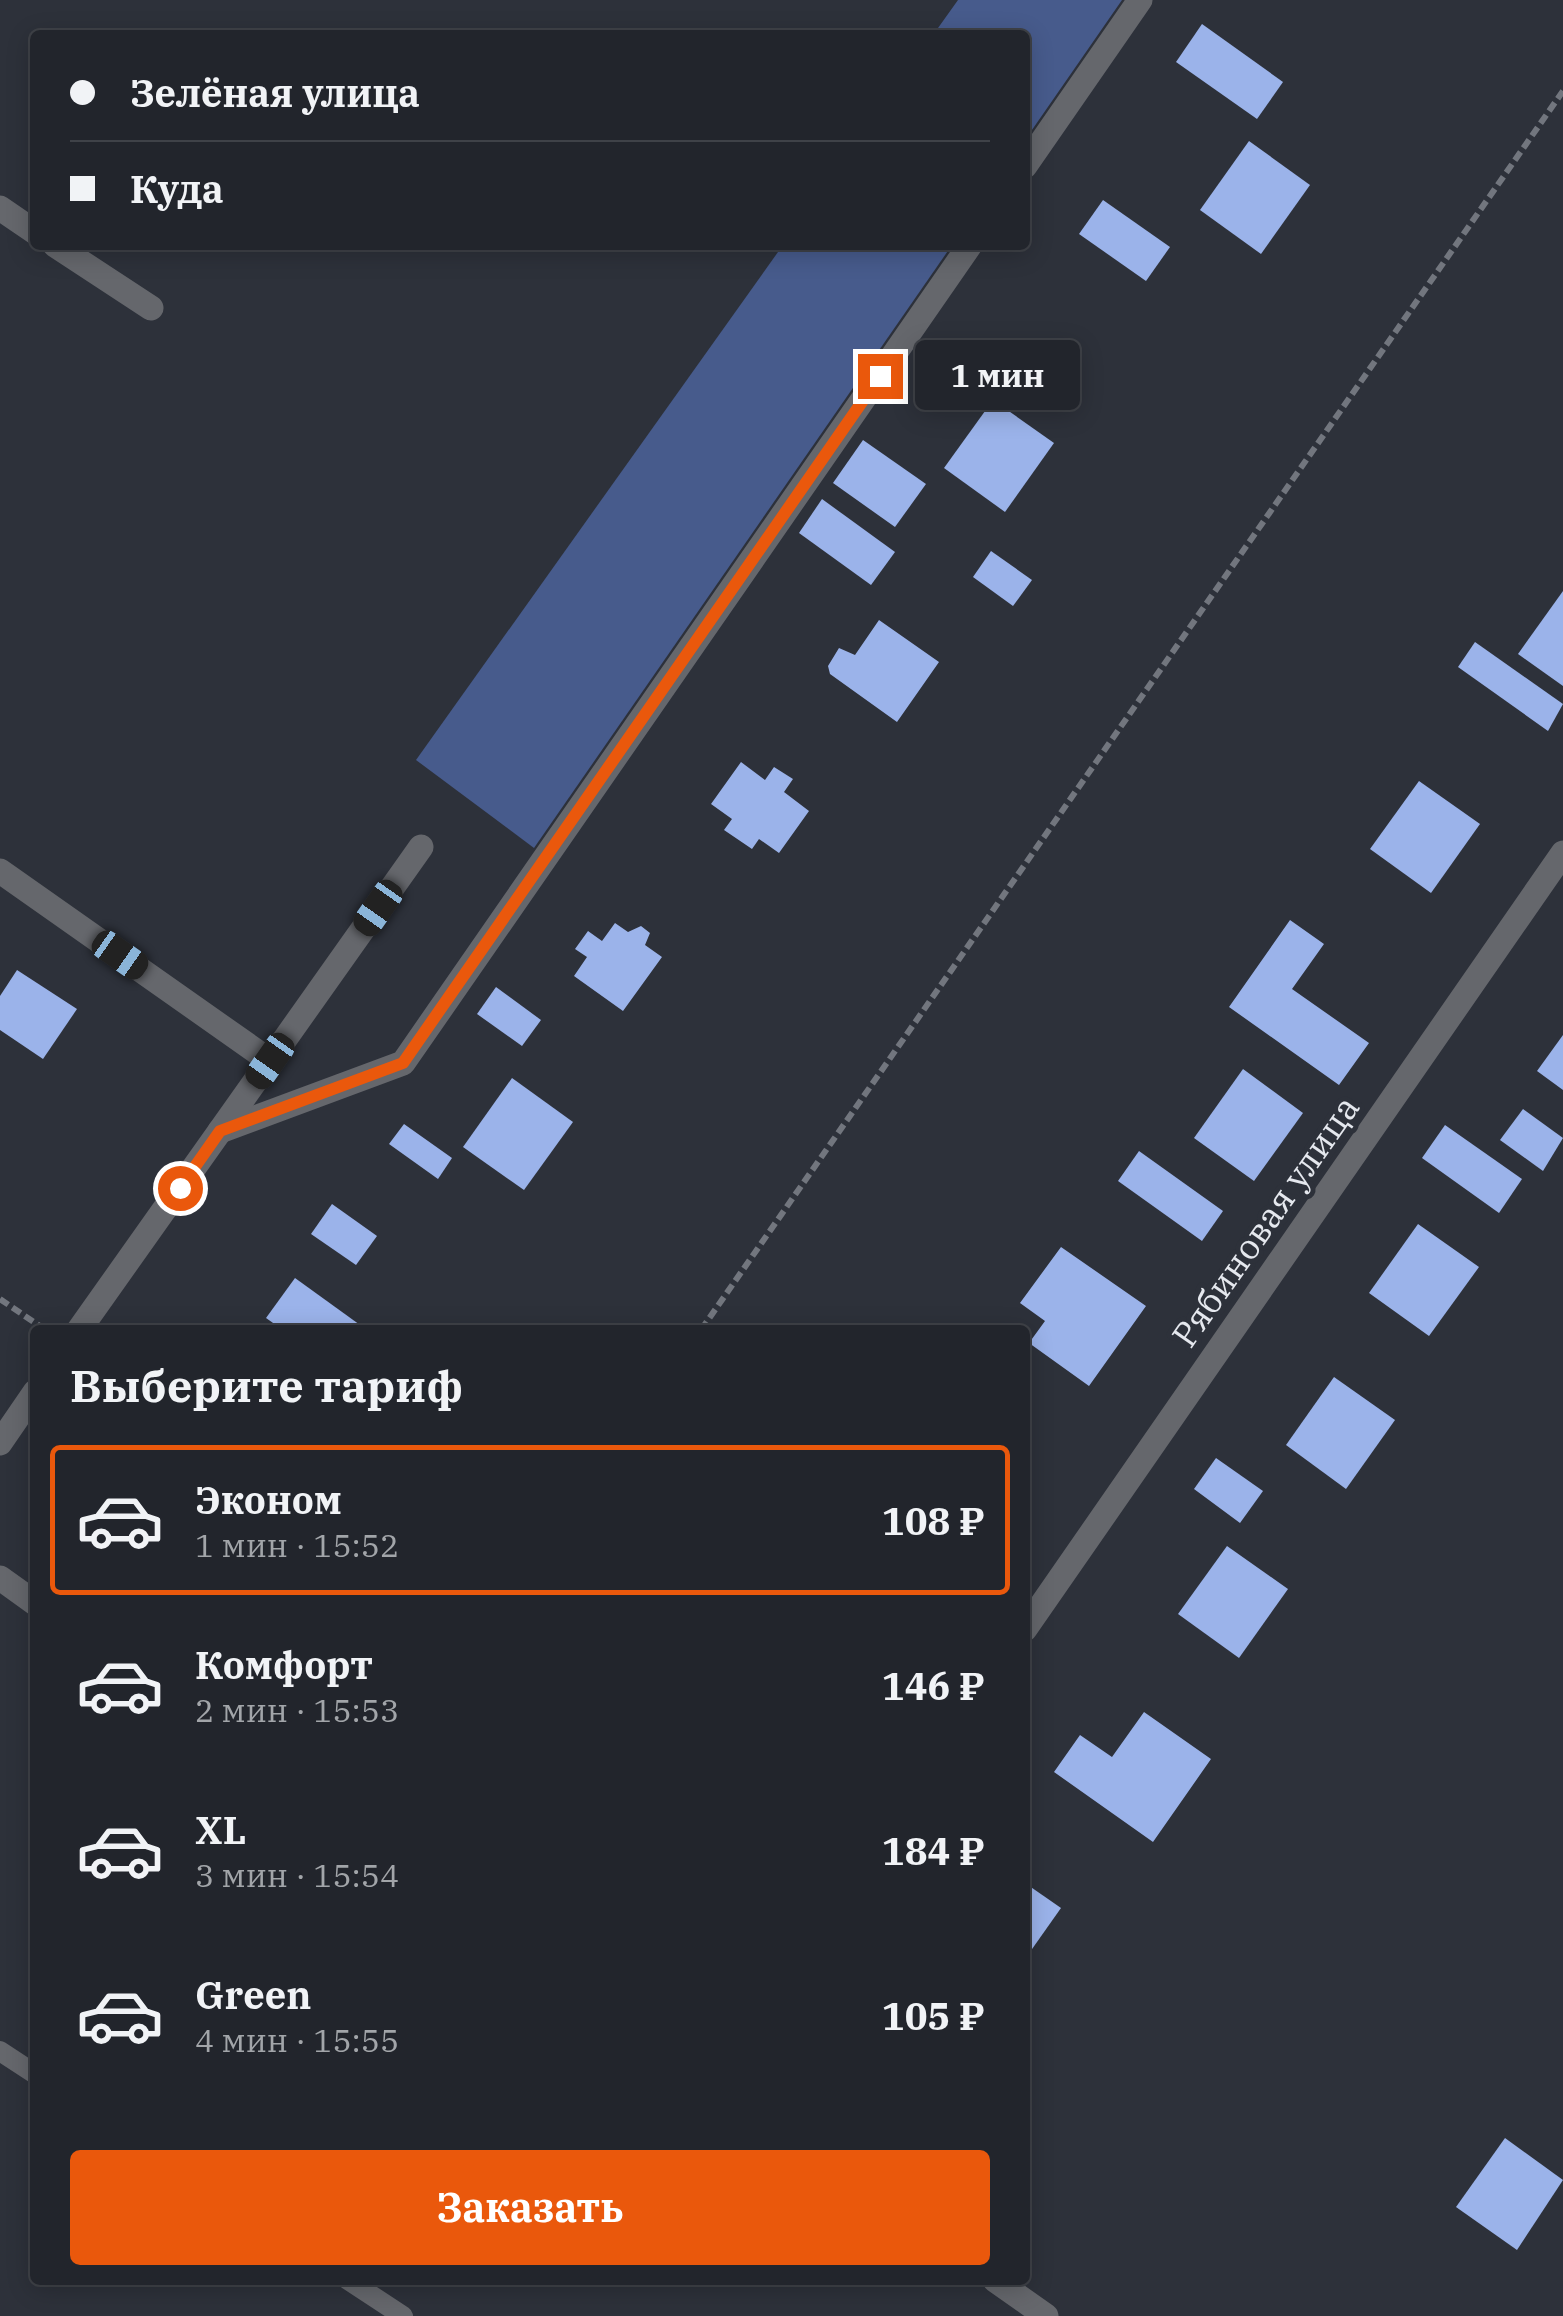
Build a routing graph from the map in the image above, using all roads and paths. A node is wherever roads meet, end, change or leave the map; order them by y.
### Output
1 (1140, 0) edge
2 (1563, 91) edge
3 (1030, 159) edge
4 (0, 208) edge
5 (30, 229) edge
6 (63, 250) edge
7 (967, 250) edge
8 (151, 308) dead end
9 (421, 847) dead end
10 (1563, 853) edge
11 (0, 870) edge
12 (270, 1061) junction
13 (220, 1131) junction
14 (0, 1299) edge
15 (39, 1325) edge
16 (82, 1325) edge
17 (704, 1325) edge
18 (30, 1399) edge
19 (0, 1443) edge
20 (0, 1578) edge
21 (30, 1599) edge
22 (1030, 1622) edge
23 (0, 2050) edge
24 (30, 2071) edge
25 (356, 2285) edge
26 (1002, 2285) edge
27 (402, 2316) edge
28 (1046, 2316) edge

1 - 3 street
2 - 17 path
4 - 5 street
6 - 8 street
7 - 13 street
9 - 12 street
10 - 22 street, Рябиновая улица
11 - 12 street
12 - 13 street
13 - 16 street
14 - 15 path
18 - 19 street
20 - 21 street
23 - 24 lane
25 - 27 lane
26 - 28 street

